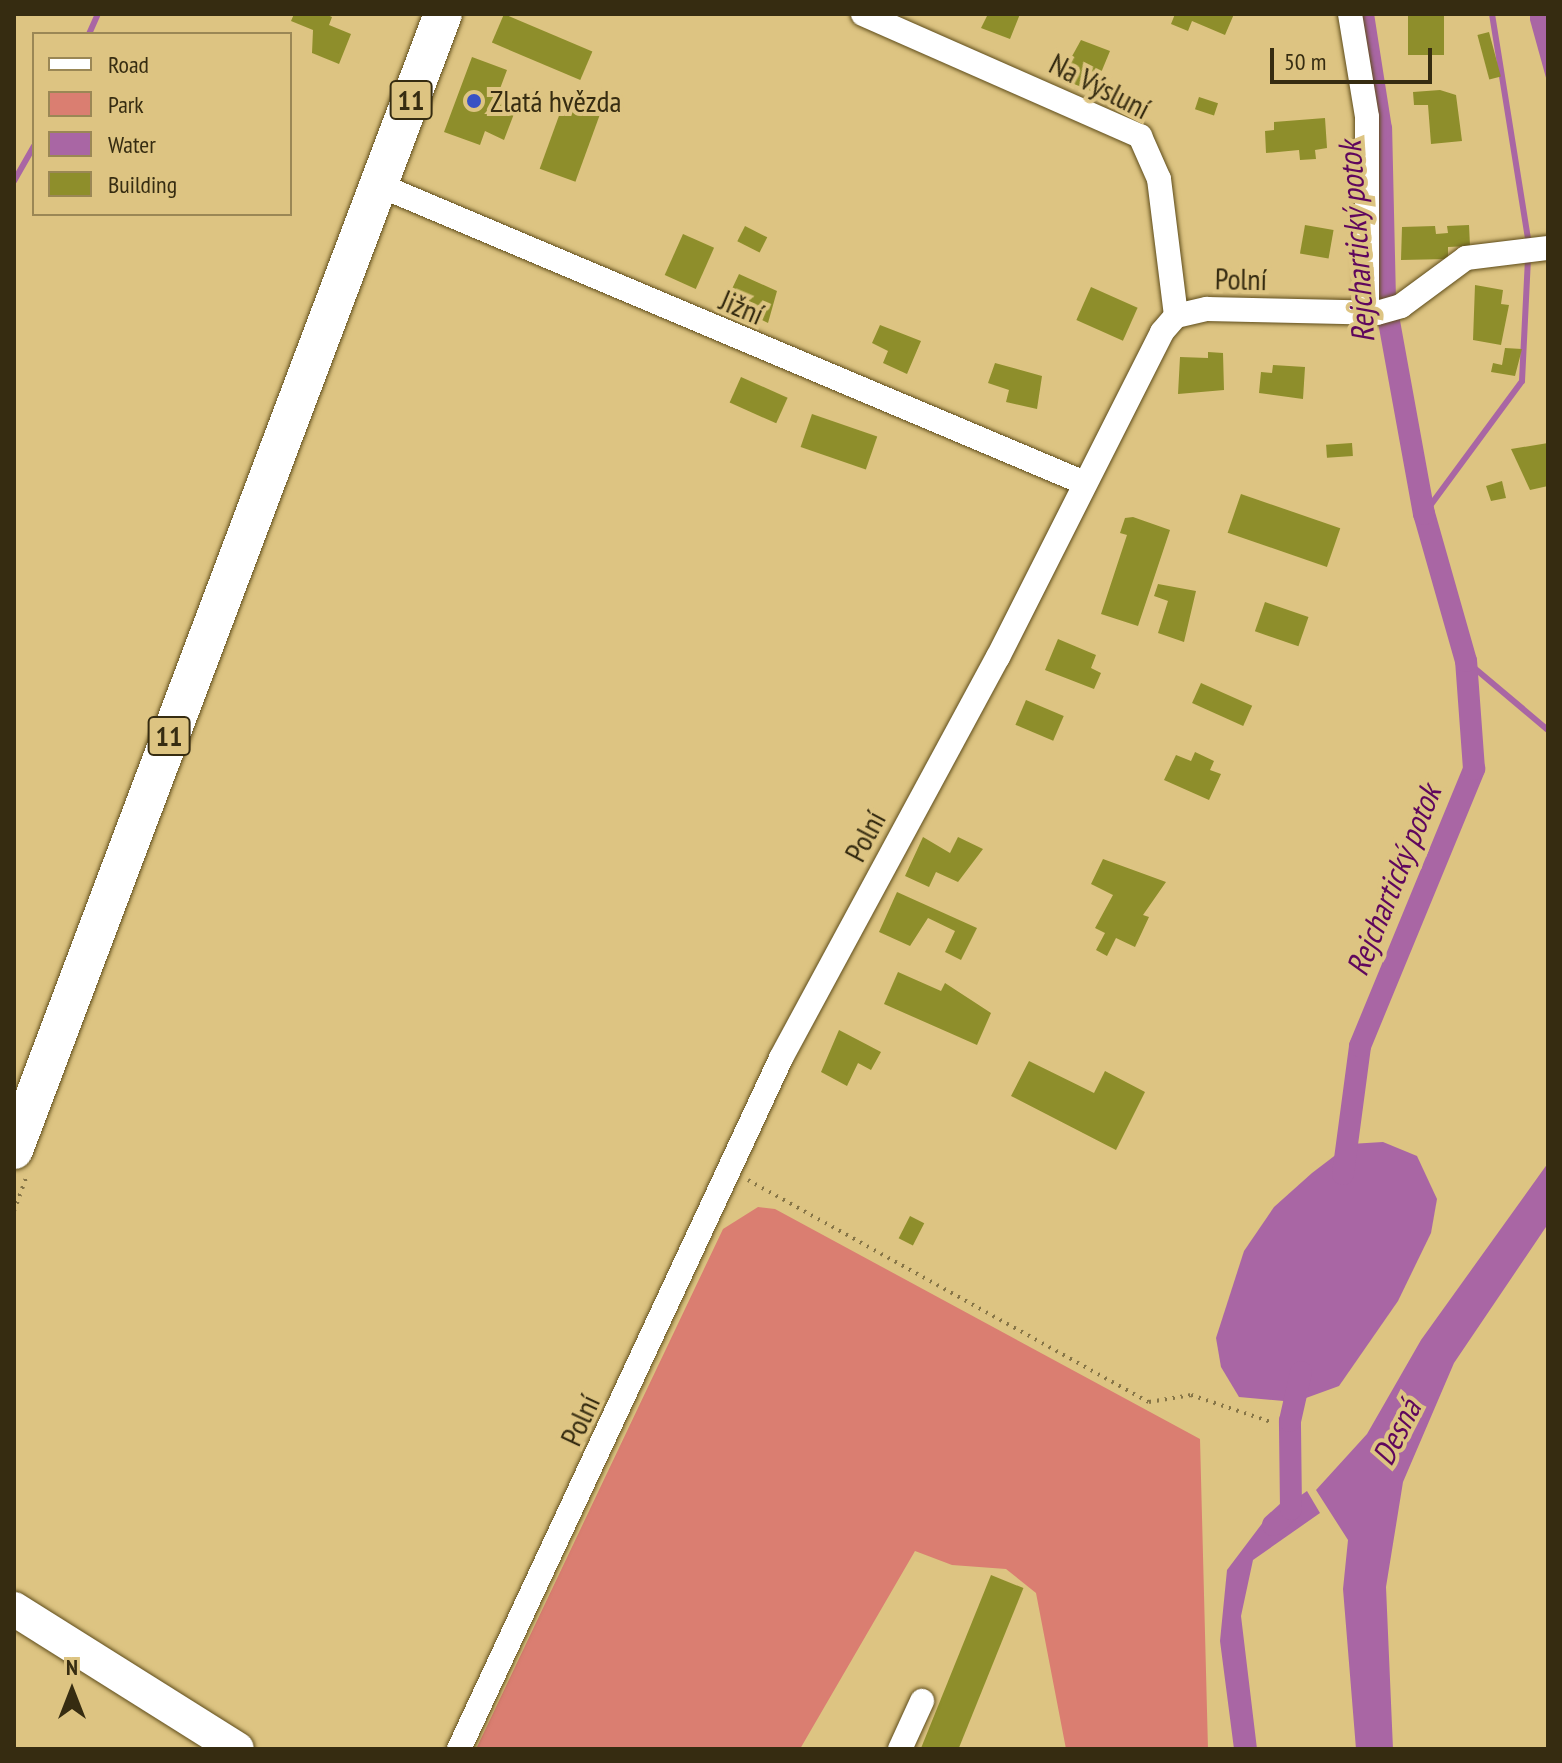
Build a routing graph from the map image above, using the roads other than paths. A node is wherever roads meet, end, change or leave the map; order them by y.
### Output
1 (443, 14) edge
2 (863, 14) edge
3 (1350, 14) edge
4 (379, 185) junction
5 (1548, 248) edge
6 (1382, 312) junction
7 (1176, 316) junction
8 (1082, 482) junction
9 (14, 1150) edge
10 (14, 1609) edge
11 (922, 1701) dead end
12 (237, 1749) edge
13 (459, 1749) edge
14 (900, 1749) edge

1 - 4 main road, 11
2 - 7 street, Na Výsluní
3 - 6 street
4 - 8 street, Jižní
4 - 9 main road, 11
5 - 6 street
6 - 7 street, Polní
7 - 8 street, Polní
8 - 13 street, Polní
10 - 12 street
11 - 14 street

